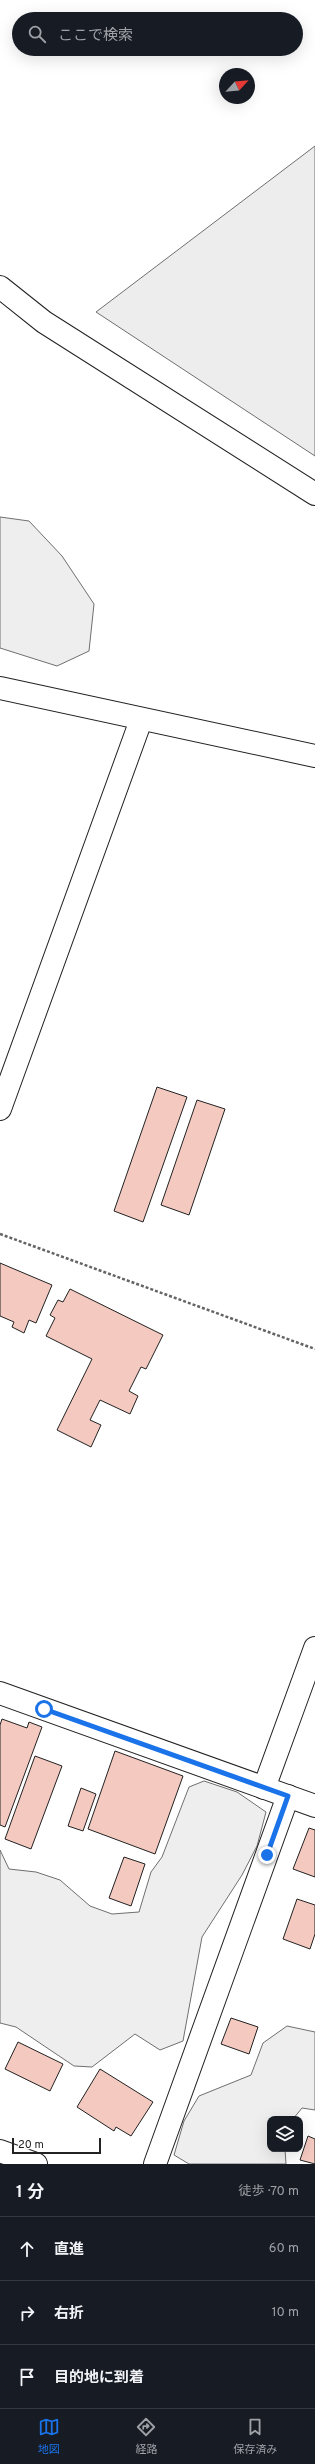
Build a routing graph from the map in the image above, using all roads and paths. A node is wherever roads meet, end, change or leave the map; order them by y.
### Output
1 (0, 287) edge
2 (315, 494) edge
3 (0, 688) edge
4 (141, 720) junction
5 (315, 756) edge
6 (0, 1109) edge
7 (0, 1234) edge
8 (315, 1349) edge
9 (315, 1648) edge
10 (0, 1693) edge
11 (264, 1788) junction
12 (288, 1796) junction
13 (315, 1806) edge
14 (0, 2151) edge
15 (36, 2164) edge
16 (155, 2164) edge

1 - 2 street
3 - 4 street
4 - 5 street
4 - 6 street
7 - 8 path
9 - 11 street
10 - 11 street
11 - 12 street
12 - 13 street
12 - 16 street
14 - 15 street

